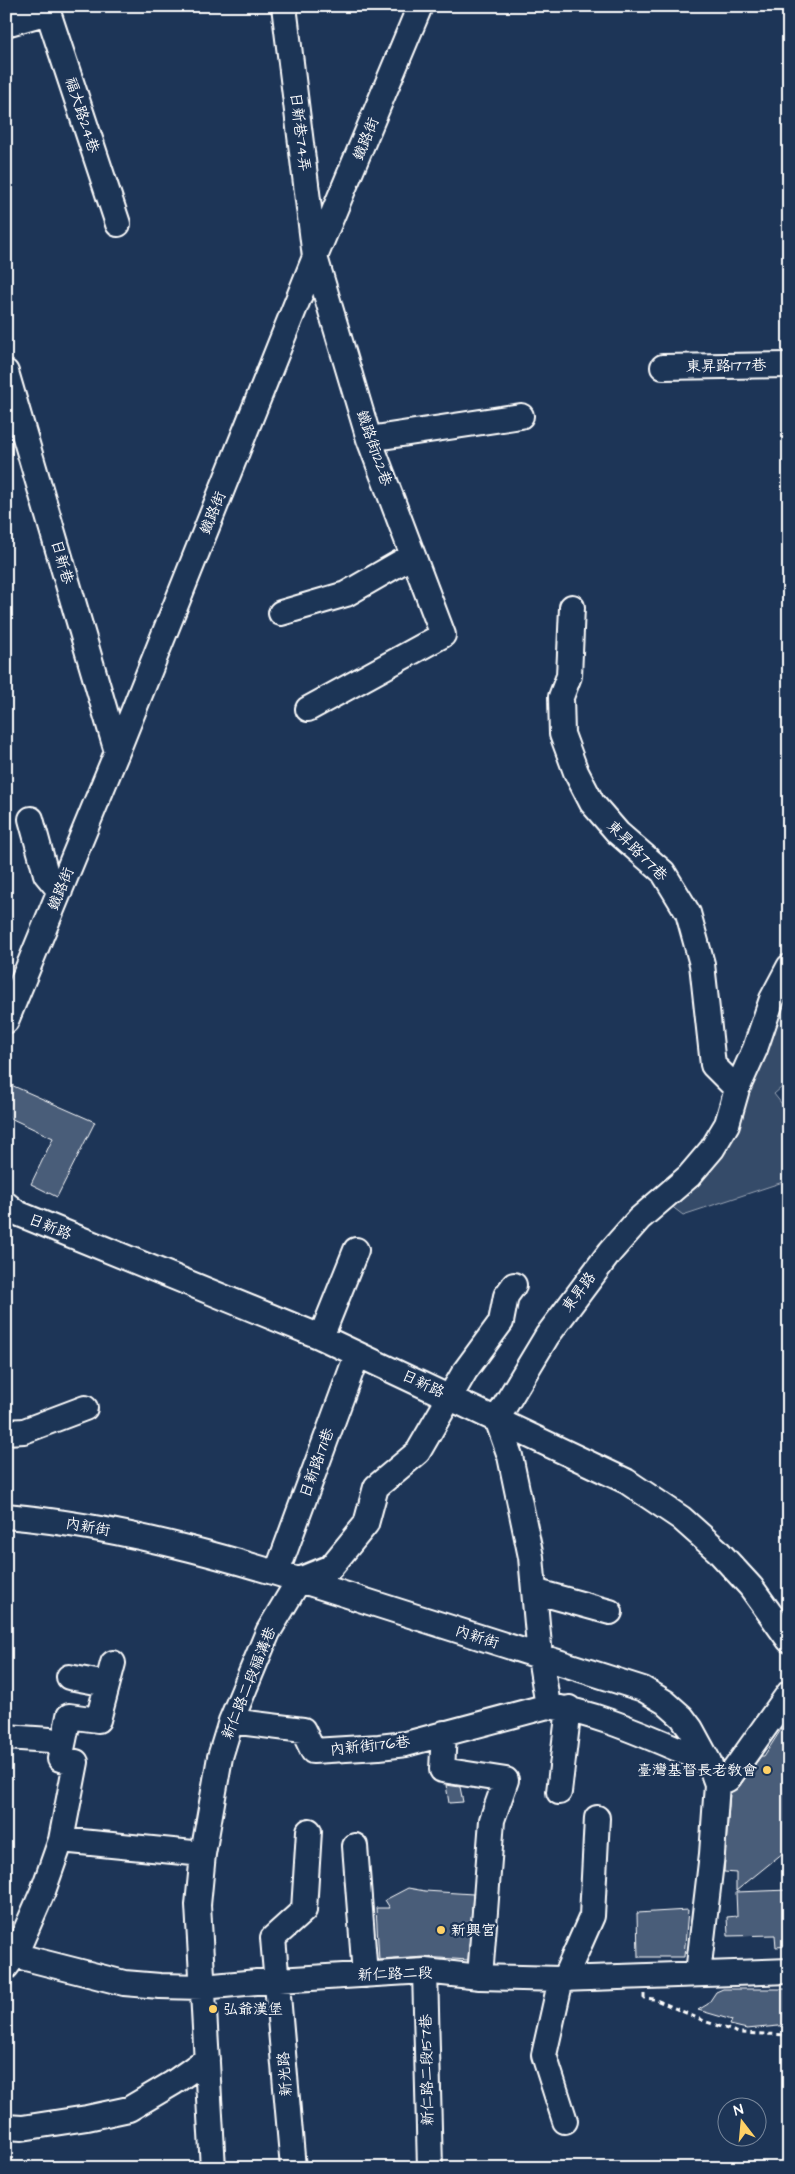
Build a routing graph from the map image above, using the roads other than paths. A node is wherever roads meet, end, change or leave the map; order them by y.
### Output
1 (284, 6) edge
2 (420, 6) edge
3 (47, 9) edge
4 (6, 24) edge
5 (118, 224) dead end
6 (315, 257) junction
7 (789, 365) edge
8 (663, 367) dead end
9 (6, 372) edge
10 (521, 416) dead end
11 (369, 439) junction
12 (412, 556) junction
13 (572, 608) dead end
14 (281, 613) dead end
15 (308, 709) dead end
16 (117, 752) junction
17 (32, 819) dead end
18 (60, 891) junction
19 (789, 967) edge
20 (6, 1021) edge
21 (737, 1089) junction
22 (10, 1210) edge
23 (356, 1250) dead end
24 (514, 1285) dead end
25 (321, 1338) junction
26 (357, 1354) junction
27 (451, 1398) junction
28 (85, 1408) dead end
29 (497, 1419) junction
30 (6, 1432) edge
31 (6, 1516) edge
32 (277, 1572) junction
33 (299, 1580) junction
34 (534, 1591) junction
35 (610, 1612) dead end
36 (789, 1640) edge
37 (540, 1657) junction
38 (68, 1676) dead end
39 (789, 1693) edge
40 (558, 1707) junction
41 (231, 1721) junction
42 (444, 1733) junction
43 (6, 1737) edge
44 (50, 1740) dead end
45 (709, 1762) junction
46 (717, 1784) junction
47 (559, 1792) dead end
48 (597, 1818) dead end
49 (309, 1831) dead end
50 (61, 1840) junction
51 (355, 1846) dead end
52 (203, 1854) junction
53 (9, 1958) edge
54 (789, 1970) edge
55 (425, 1971) junction
56 (698, 1973) junction
57 (365, 1975) junction
58 (480, 1977) junction
59 (562, 1979) junction
60 (278, 1980) junction
61 (203, 1987) junction
62 (207, 2059) junction
63 (565, 2121) dead end
64 (6, 2127) edge
65 (213, 2168) edge
66 (293, 2168) edge
67 (430, 2168) edge

1 - 6 street, 日新巷74弄
2 - 6 street, 鐵路街
3 - 4 street
3 - 5 street, 福大路24巷
6 - 11 street, 鐵路街122巷
6 - 16 street, 鐵路街
7 - 8 street, 東昇路177巷
9 - 16 street, 日新巷
10 - 11 street
11 - 12 street, 鐵路街122巷
12 - 14 street
12 - 15 street, 鐵路街122巷
13 - 21 street, 東昇路77巷
16 - 18 street, 鐵路街
17 - 18 street
18 - 20 street, 鐵路街
19 - 21 street, 東昇路
21 - 29 street, 東昇路
22 - 25 street, 日新路
23 - 25 street
24 - 27 street
25 - 26 street, 日新路
26 - 27 street, 日新路
26 - 32 street, 日新路171巷
27 - 29 street, 日新路
27 - 33 street
28 - 30 street
29 - 34 street
29 - 36 street, 日新路
31 - 32 street, 內新街
32 - 33 street, 內新街
33 - 37 street, 內新街
33 - 41 street, 新仁路二段福溝巷
34 - 35 street
34 - 37 street
37 - 40 street
37 - 45 street, 內新街
38 - 50 street
39 - 46 street
40 - 42 street, 內新街176巷
40 - 45 street
40 - 47 street
41 - 42 street, 內新街176巷
41 - 52 street, 新仁路二段福溝巷
42 - 58 street
43 - 44 street
45 - 46 street, 內新街
46 - 56 street, 內新街
48 - 59 street
49 - 60 street, 新光路
50 - 52 street
50 - 53 street
51 - 57 street
52 - 61 street, 新仁路二段福溝巷
53 - 61 street, 新仁路二段
54 - 56 street, 新仁路二段
55 - 57 street, 新仁路二段
55 - 58 street, 新仁路二段
55 - 67 street, 新仁路二段157巷
56 - 59 street, 新仁路二段
57 - 60 street, 新仁路二段
58 - 59 street, 新仁路二段
59 - 63 street
60 - 61 street, 新仁路二段
60 - 66 street, 新光路
61 - 62 street, 新仁路二段福溝巷
62 - 64 street
62 - 65 street, 新仁路二段福溝巷

